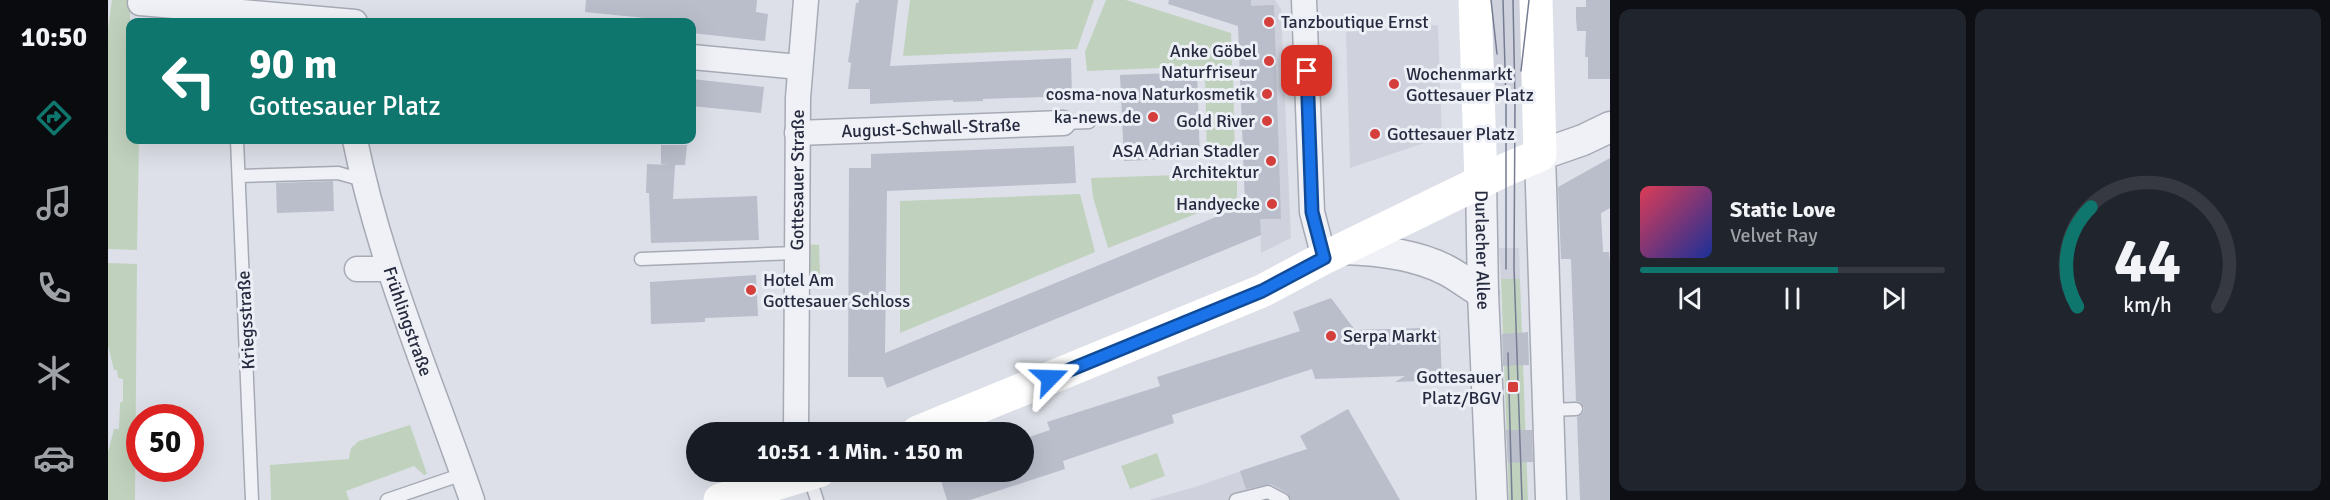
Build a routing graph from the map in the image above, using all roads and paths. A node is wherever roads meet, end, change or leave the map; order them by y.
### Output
1 (806, 0) edge
2 (1304, 0) edge
3 (1475, 0) edge
4 (1536, 0) edge
5 (139, 7) edge
6 (226, 11) edge
7 (338, 16) edge
8 (696, 57) edge
9 (799, 67) junction
10 (1089, 122) dead end
11 (1063, 123) joint
12 (1610, 126) edge
13 (797, 133) junction
14 (237, 144) edge
15 (356, 144) edge
16 (1540, 155) junction
17 (239, 176) junction
18 (363, 180) junction
19 (1481, 182) junction
20 (796, 253) junction
21 (1334, 254) junction
22 (641, 259) dead end
23 (357, 268) dead end
24 (388, 269) junction
25 (1483, 293) junction
26 (796, 422) edge
27 (942, 422) edge
28 (463, 474) junction
29 (802, 482) edge
30 (753, 495) edge
31 (252, 500) edge
32 (387, 500) edge
33 (472, 500) edge
34 (1236, 500) edge
35 (1283, 500) edge
36 (1492, 500) edge
37 (1551, 500) edge

1 - 9 street, Gottesauer Straße
2 - 21 street
3 - 19 main road, Durlacher Allee
4 - 16 main road
5 - 6 street
6 - 7 street
8 - 9 street
9 - 13 street, Gottesauer Straße
10 - 11 lane
11 - 13 street, August-Schwall-Straße
12 - 16 street
13 - 20 street, Gottesauer Straße
14 - 17 lane, Kriegsstraße
15 - 18 street, Frühlingstraße
16 - 19 main road
16 - 37 street
17 - 18 lane
17 - 31 lane, Kriegsstraße
18 - 24 street, Frühlingstraße
19 - 21 main road
19 - 25 street, Durlacher Allee
20 - 22 lane
20 - 26 street, Gottesauer Straße
21 - 25 street
21 - 27 main road
23 - 24 street
24 - 28 street, Frühlingstraße
25 - 36 street, Durlacher Allee
28 - 32 lane
28 - 33 street, Frühlingstraße
29 - 30 main road
34 - 35 lane

